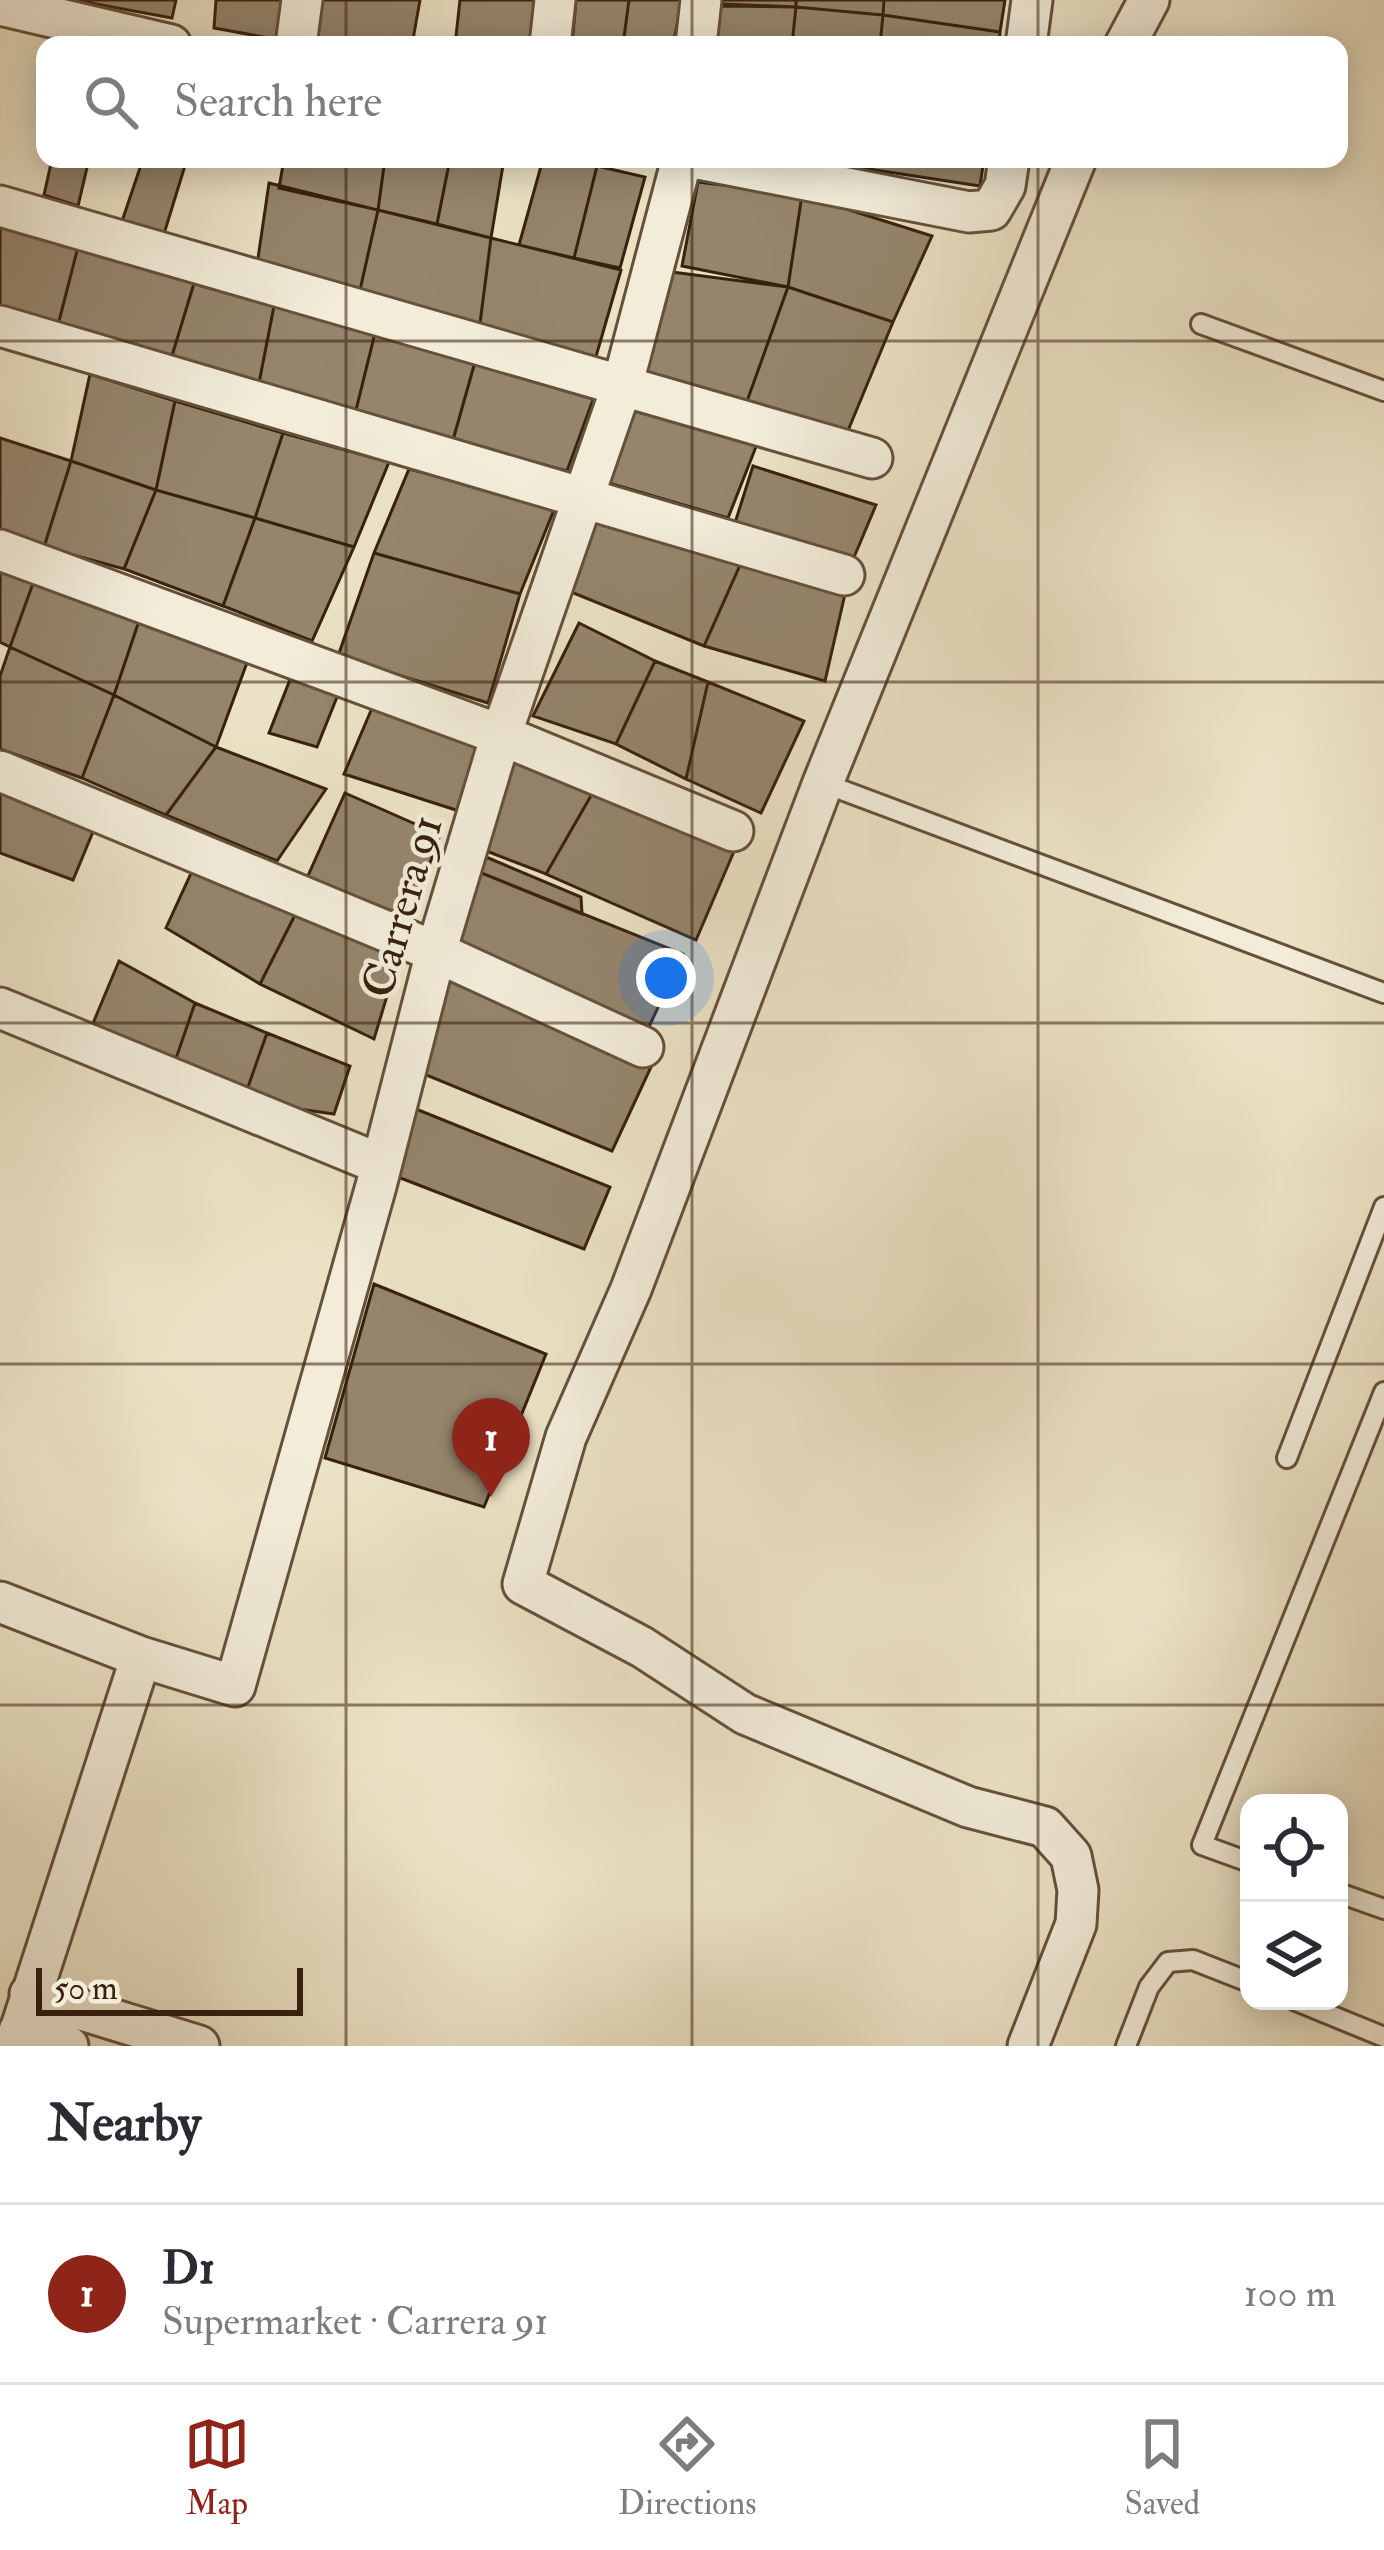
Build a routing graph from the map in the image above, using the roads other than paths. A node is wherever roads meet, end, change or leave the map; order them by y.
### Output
1 (302, 0) edge
2 (555, 0) edge
3 (701, 0) edge
4 (1032, 0) edge
5 (1149, 0) edge
6 (0, 5) edge
7 (133, 36) edge
8 (297, 36) edge
9 (551, 36) edge
10 (697, 36) edge
11 (1027, 36) edge
12 (1130, 36) edge
13 (680, 168) edge
14 (745, 168) edge
15 (1008, 168) edge
16 (1072, 168) edge
17 (0, 206) edge
18 (1202, 324) dead end
19 (0, 326) edge
20 (623, 383) junction
21 (1384, 391) edge
22 (872, 458) dead end
23 (584, 496) junction
24 (0, 550) edge
25 (844, 575) dead end
26 (501, 735) junction
27 (0, 771) edge
28 (823, 783) junction
29 (733, 831) dead end
30 (436, 952) junction
31 (1384, 993) edge
32 (0, 1009) edge
33 (643, 1047) dead end
34 (380, 1164) junction
35 (1384, 1207) edge
36 (1384, 1392) edge
37 (1287, 1458) dead end
38 (0, 1601) edge
39 (141, 1657) junction
40 (1240, 1859) edge
41 (1348, 1896) edge
42 (1384, 1909) edge
43 (1240, 1978) edge
44 (1319, 2010) edge
45 (21, 2024) edge
46 (1384, 2036) edge
47 (68, 2046) edge
48 (199, 2046) edge
49 (1028, 2046) edge
50 (1126, 2046) edge

1 - 8 street
2 - 9 street
3 - 10 street
4 - 11 street
5 - 12 street
6 - 7 street
13 - 20 street, Carrera 91
14 - 15 street
16 - 28 street
17 - 20 street
18 - 21 lane
19 - 23 street
20 - 22 street
20 - 23 street, Carrera 91
23 - 25 street
23 - 26 street, Carrera 91
24 - 26 street
26 - 29 street
26 - 30 street, Carrera 91
27 - 30 street
28 - 31 lane
28 - 49 street
30 - 33 street
30 - 34 street, Carrera 91
32 - 34 street
34 - 39 street, Carrera 91
35 - 37 lane
36 - 40 lane
38 - 39 street
39 - 45 street
41 - 42 lane
43 - 50 lane
44 - 46 lane
45 - 47 street
45 - 48 street

